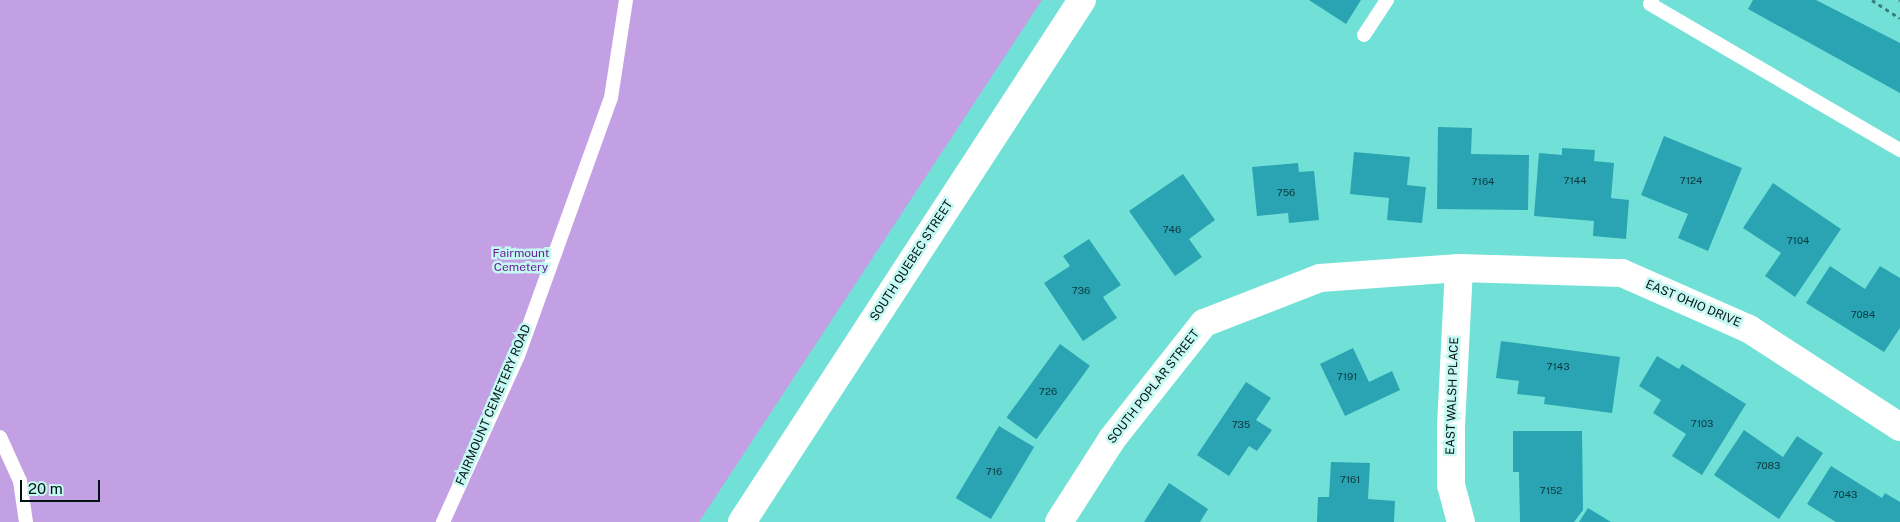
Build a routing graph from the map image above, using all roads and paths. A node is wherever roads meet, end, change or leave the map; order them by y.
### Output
1 (626, 0) edge
2 (1082, 0) edge
3 (1386, 0) edge
4 (1652, 0) edge
5 (1872, 0) edge
6 (1900, 18) edge
7 (1364, 35) dead end
8 (1900, 150) edge
9 (1459, 268) junction
10 (1900, 427) edge
11 (0, 436) edge
12 (26, 522) edge
13 (443, 522) edge
14 (742, 522) edge
15 (1059, 522) edge
16 (1462, 522) edge

1 - 13 lane, FAIRMOUNT CEMETERY ROAD
2 - 14 street, SOUTH QUEBEC STREET
3 - 7 lane
4 - 8 lane
5 - 6 path
9 - 10 street, EAST OHIO DRIVE
9 - 15 street, SOUTH POPLAR STREET
9 - 16 street, EAST WALSH PLACE
11 - 12 lane

